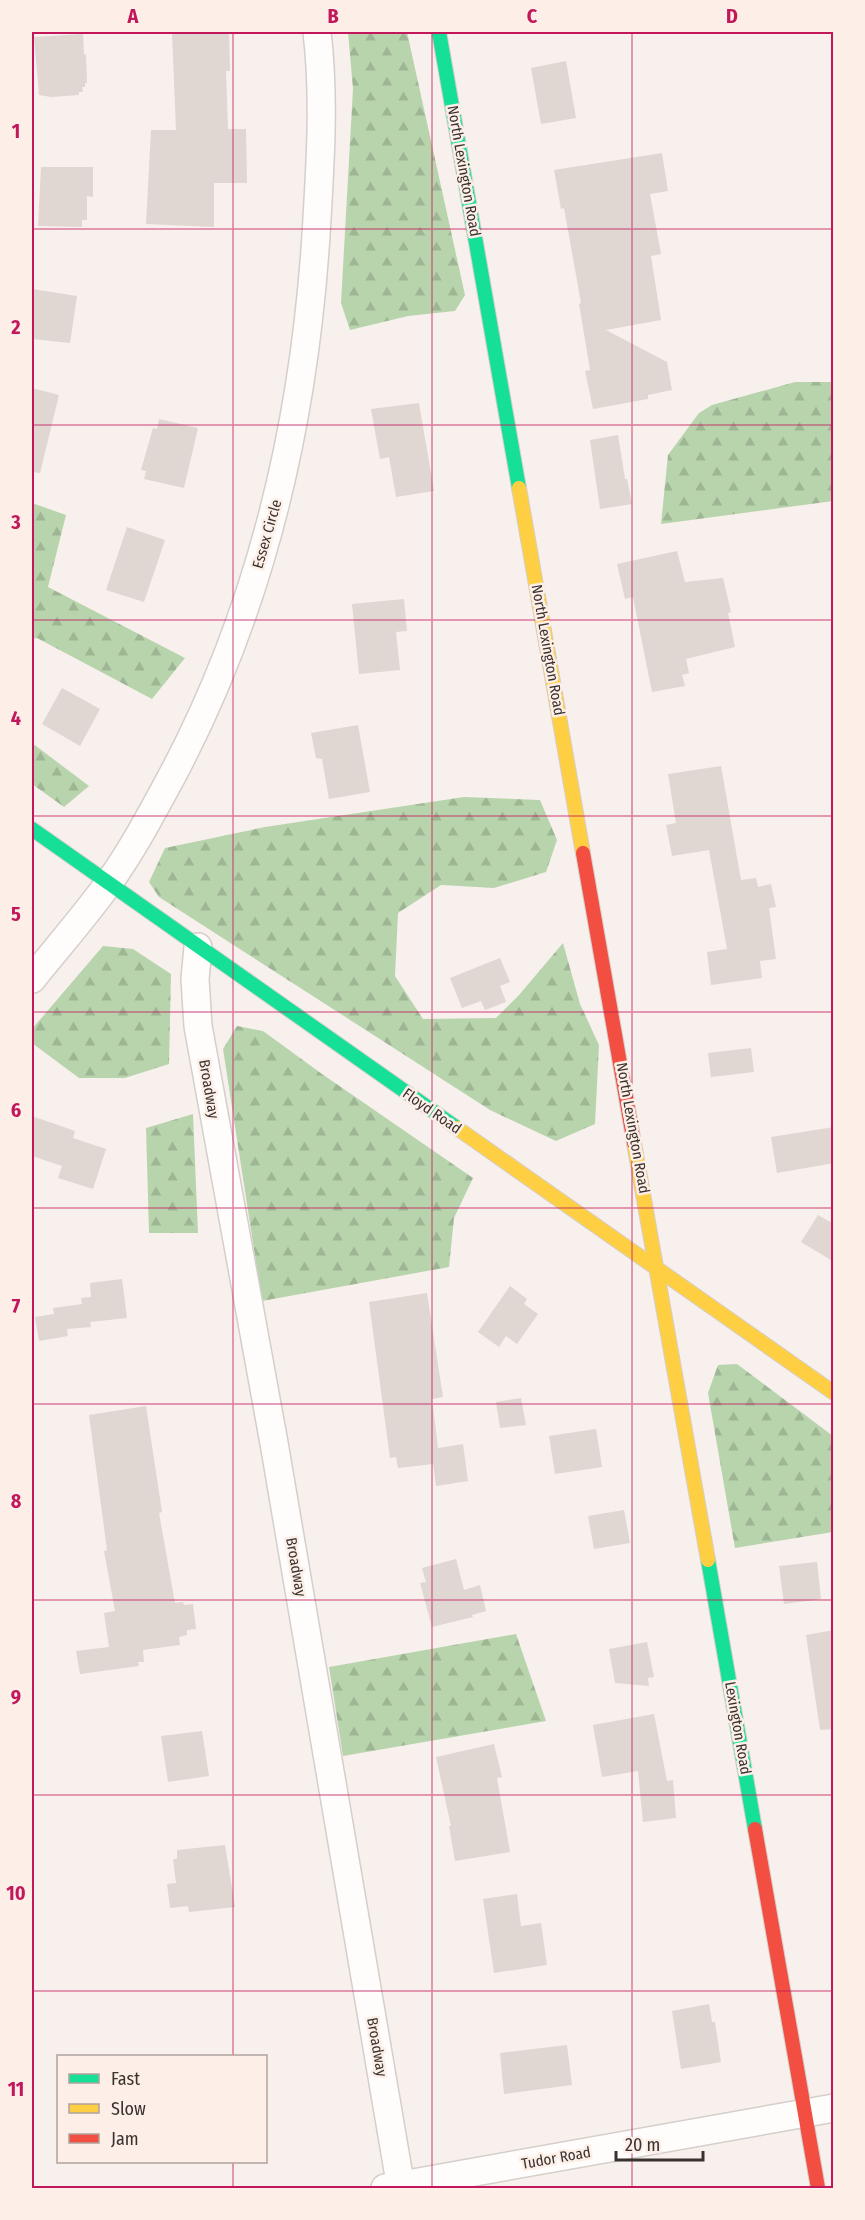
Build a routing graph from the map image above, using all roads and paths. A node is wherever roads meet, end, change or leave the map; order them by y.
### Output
1 (317, 32) edge
2 (439, 32) edge
3 (32, 829) edge
4 (109, 883) junction
5 (198, 947) junction
6 (32, 979) edge
7 (658, 1268) junction
8 (834, 1393) edge
9 (834, 2108) edge
10 (805, 2113) junction
11 (396, 2188) edge
12 (818, 2188) edge

1 - 4 street, Essex Circle
2 - 7 street, North Lexington Road
3 - 4 street, Floyd Road
4 - 5 street, Floyd Road
4 - 6 street, Essex Circle
5 - 7 street, Floyd Road
5 - 11 street, Broadway
7 - 8 street, Floyd Road
7 - 10 street, Lexington Road
9 - 10 street, Tudor Road
10 - 11 street, Tudor Road
10 - 12 street, Lexington Road

